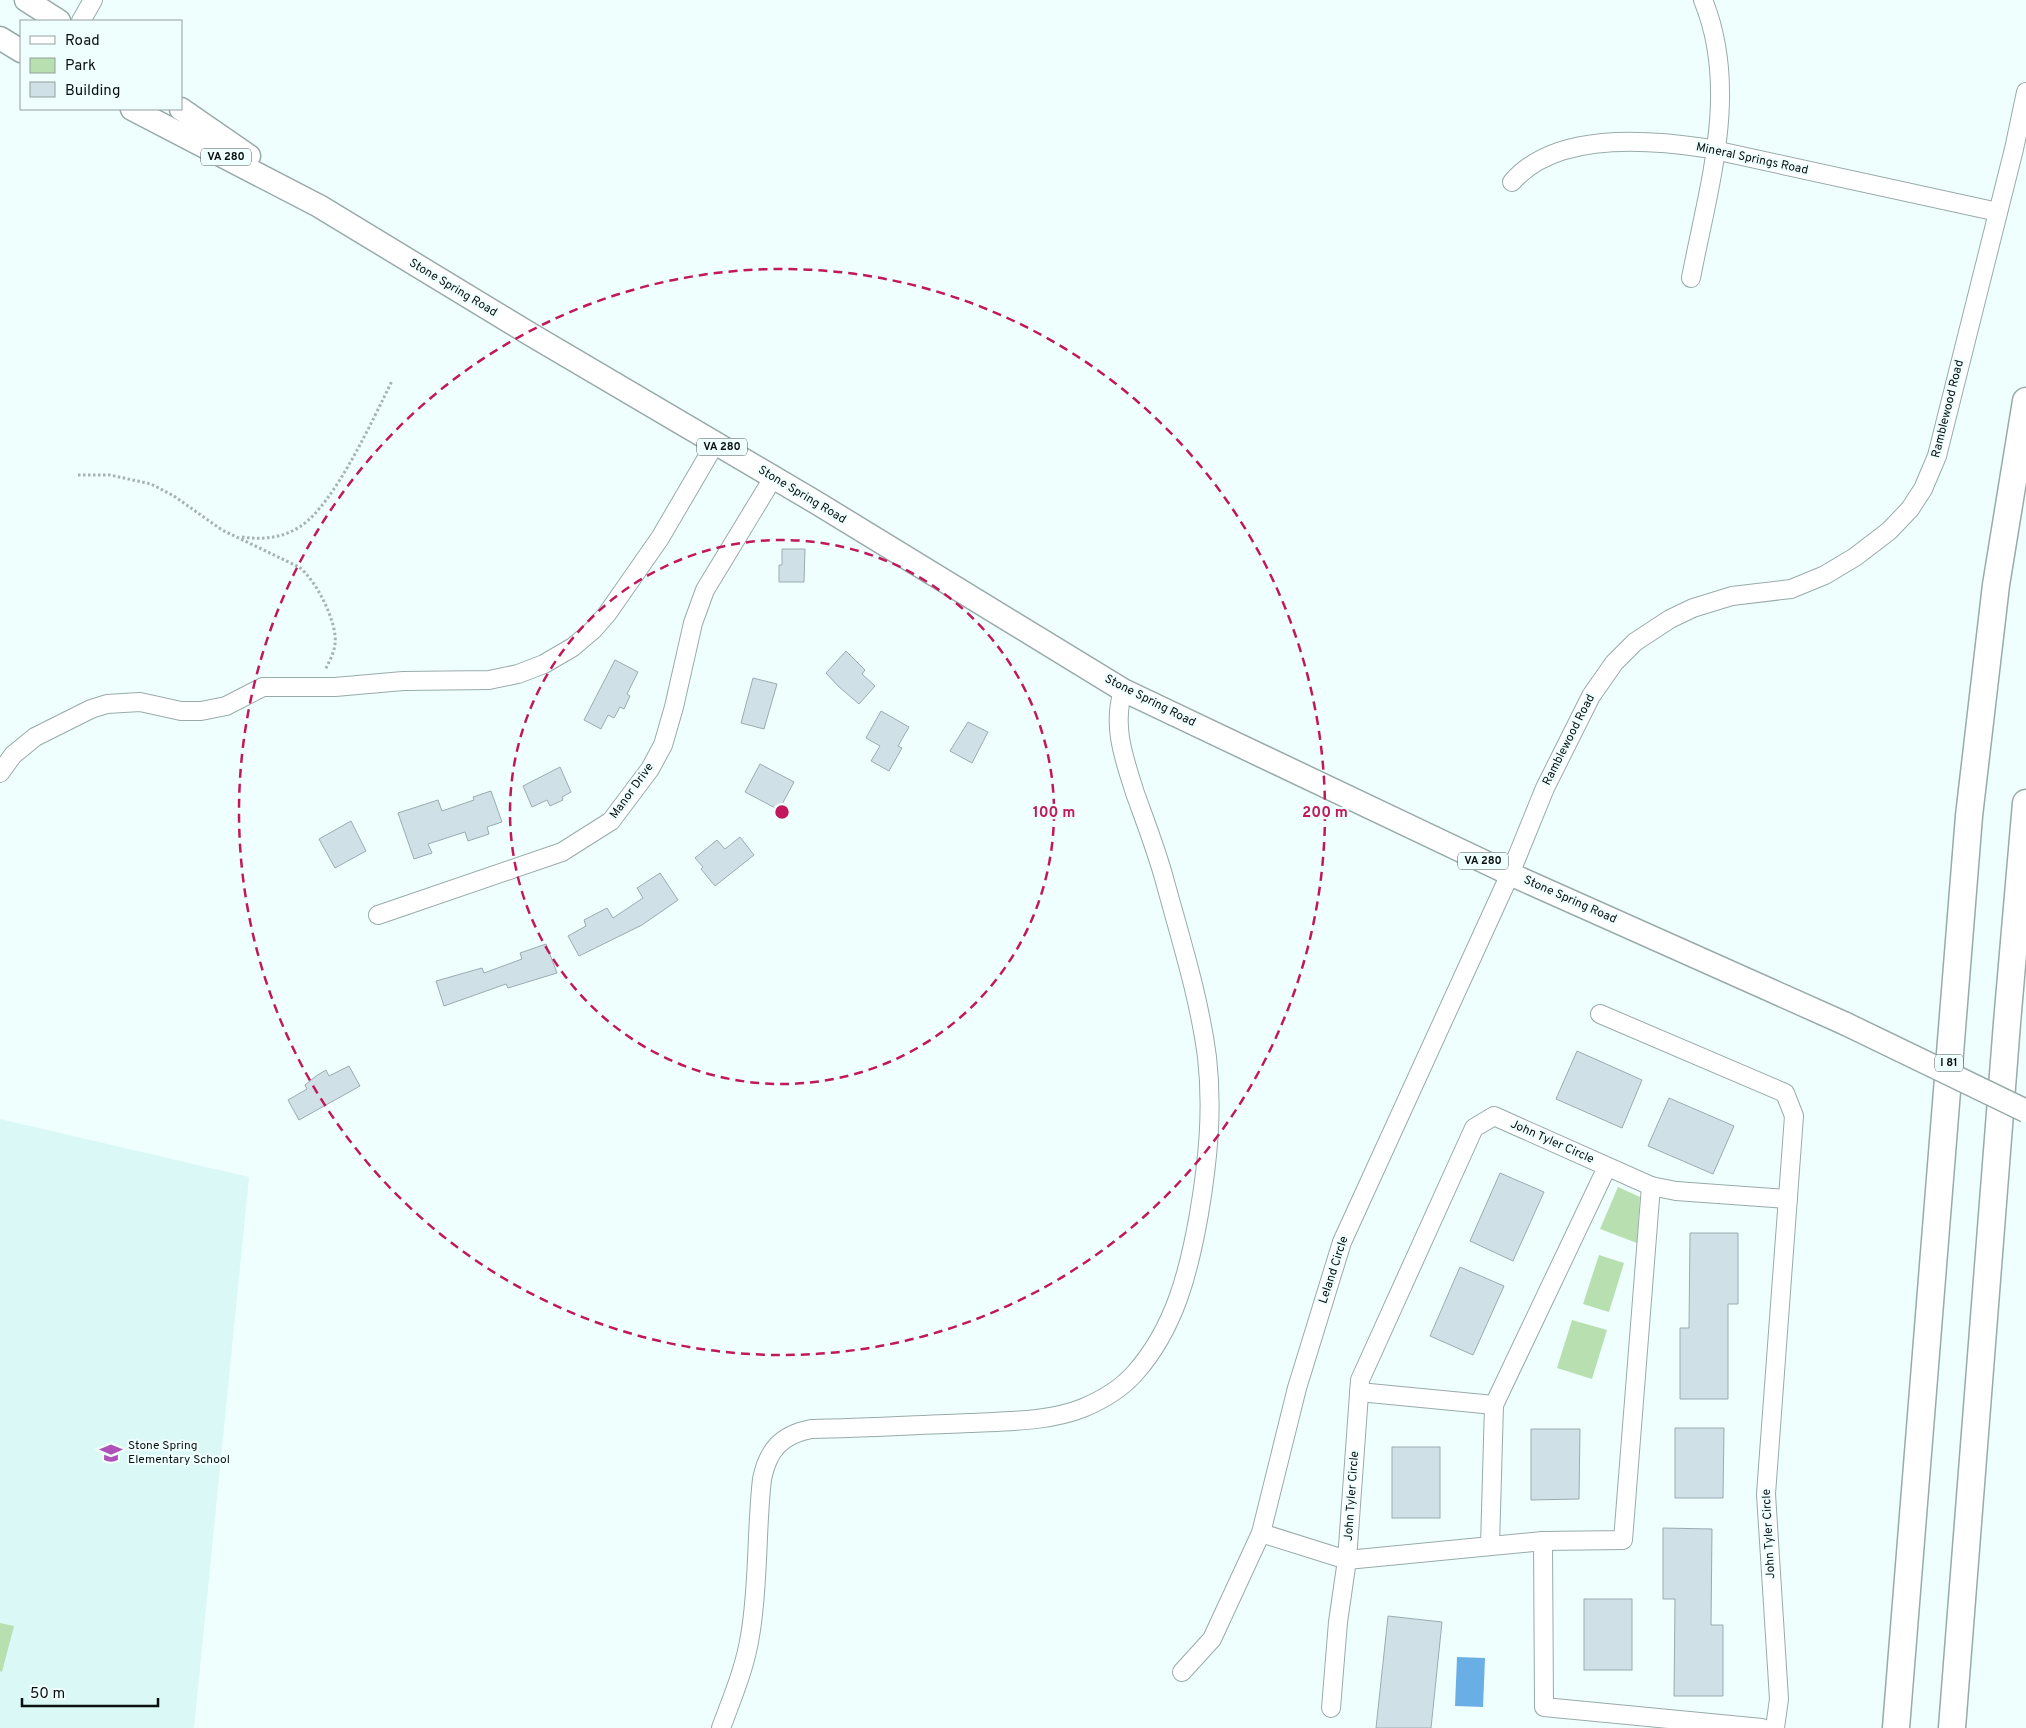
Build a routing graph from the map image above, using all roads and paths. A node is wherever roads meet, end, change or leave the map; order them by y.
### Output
1 (26, 0) edge
2 (93, 0) edge
3 (1703, 0) edge
4 (57, 20) edge
5 (82, 20) edge
6 (0, 38) edge
7 (20, 50) edge
8 (2026, 92) edge
9 (182, 109) edge
10 (134, 110) edge
11 (1715, 151) junction
12 (1512, 182) dead end
13 (319, 206) junction
14 (1998, 212) junction
15 (1691, 278) dead end
16 (392, 381) dead end
17 (2026, 400) edge
18 (715, 444) junction
19 (78, 475) dead end
20 (773, 478) junction
21 (236, 536) junction
22 (319, 687) junction
23 (1123, 690) junction
24 (0, 773) edge
25 (2026, 803) edge
26 (1510, 874) junction
27 (378, 915) dead end
28 (1600, 1014) dead end
29 (2026, 1111) edge
30 (1607, 1167) junction
31 (1651, 1186) junction
32 (1788, 1199) junction
33 (1359, 1392) junction
34 (1494, 1404) junction
35 (1261, 1533) junction
36 (1543, 1541) junction
37 (1490, 1546) junction
38 (1347, 1560) junction
39 (1182, 1672) dead end
40 (1331, 1708) dead end
41 (1640, 1722) edge
42 (721, 1728) edge
43 (1762, 1728) edge
44 (1776, 1728) edge
45 (1896, 1728) edge
46 (1952, 1728) edge

1 - 4 main road
2 - 5 street
3 - 11 street
6 - 7 main road
8 - 14 street, Ramblewood Road
9 - 13 main road, Stone Spring Road / VA 280
10 - 13 main road, Stone Spring Road / VA 280
11 - 12 street, Mineral Springs Road
11 - 14 street, Mineral Springs Road
11 - 15 street
13 - 18 main road, Stone Spring Road / VA 280
14 - 26 street, Ramblewood Road
16 - 21 path
17 - 45 highway, I 81
18 - 20 main road, Stone Spring Road / VA 280
18 - 22 street
19 - 21 path
20 - 23 main road, Stone Spring Road / VA 280
20 - 27 street, Manor Drive
21 - 22 path
22 - 24 street
23 - 26 main road, Stone Spring Road / VA 280
23 - 42 street
25 - 46 highway
26 - 29 main road, Stone Spring Road / VA 280, bridge
26 - 35 street, Leland Circle
28 - 32 street, John Tyler Circle
30 - 31 street, John Tyler Circle
30 - 33 street, John Tyler Circle
30 - 34 street
31 - 32 street
31 - 36 street, John Tyler Circle
32 - 44 street, John Tyler Circle
33 - 34 street
33 - 38 street, John Tyler Circle
34 - 37 street
35 - 38 street, John Tyler Circle
35 - 39 street, Leland Circle
36 - 37 street, John Tyler Circle
36 - 41 street
37 - 38 street, John Tyler Circle
38 - 40 street
41 - 43 street

